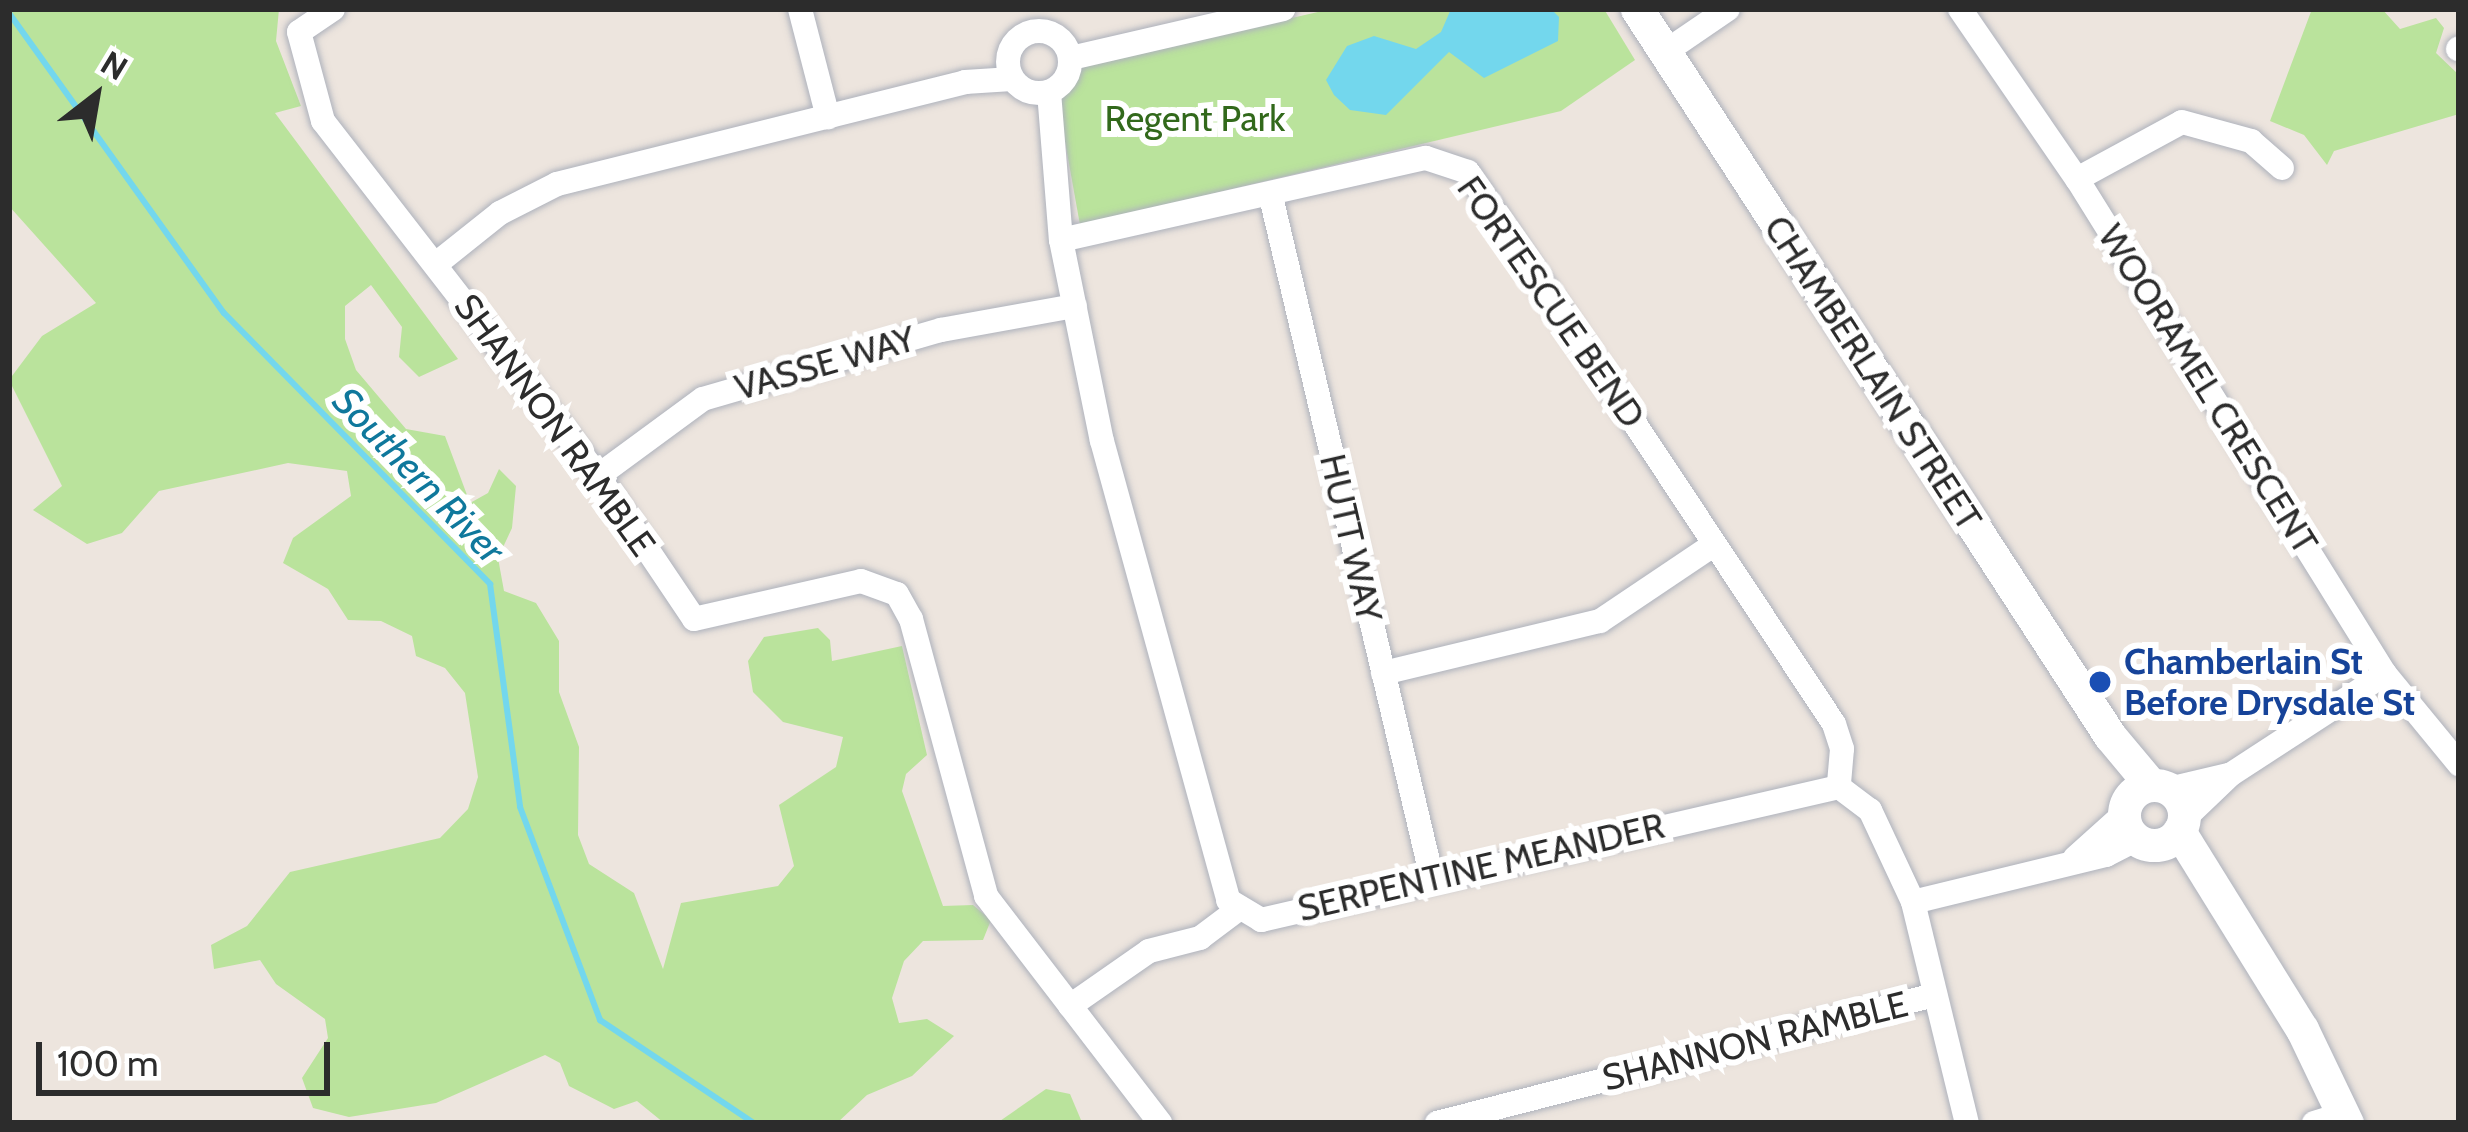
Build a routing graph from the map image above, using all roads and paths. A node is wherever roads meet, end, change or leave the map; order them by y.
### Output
1 (333, 9) edge
2 (800, 9) edge
3 (1283, 9) edge
4 (1636, 9) edge
5 (1728, 9) edge
6 (1960, 9) edge
7 (1031, 20) edge
8 (1665, 52) junction
9 (1071, 58) junction
10 (1012, 79) junction
11 (1049, 92) junction
12 (828, 117) junction
13 (2282, 168) dead end
14 (2077, 179) junction
15 (1271, 197) junction
16 (1061, 240) junction
17 (436, 264) junction
18 (1075, 306) junction
19 (598, 476) junction
20 (1713, 545) junction
21 (1383, 673) junction
22 (2385, 674) junction
23 (2453, 748) edge
24 (1839, 787) junction
25 (2154, 814) junction
26 (1432, 878) junction
27 (1913, 902) junction
28 (1240, 908) junction
29 (1934, 995) junction
30 (1070, 1006) junction
31 (2335, 1120) edge
32 (1160, 1123) edge
33 (1437, 1123) edge
34 (1966, 1123) edge

1 - 17 street, SHANNON RAMBLE
2 - 12 street
3 - 9 street
4 - 8 main road, CHAMBERLAIN STREET
5 - 8 street
6 - 14 street, WOORAMEL CRESCENT
7 - 9 street
7 - 10 street
8 - 25 main road, CHAMBERLAIN STREET
9 - 11 street
10 - 11 street
10 - 12 street
11 - 16 street
12 - 17 street
13 - 14 street
14 - 22 street, WOORAMEL CRESCENT
15 - 16 street, FORTESCUE BEND
15 - 20 street, FORTESCUE BEND
15 - 21 street, HUTT WAY
16 - 18 street
17 - 19 street, SHANNON RAMBLE
18 - 19 street, VASSE WAY
18 - 28 street
19 - 30 street, SHANNON RAMBLE
20 - 21 street
20 - 24 street, FORTESCUE BEND
21 - 26 street, HUTT WAY
22 - 23 street, WOORAMEL CRESCENT
22 - 25 street
24 - 26 street, SERPENTINE MEANDER
24 - 27 street
25 - 27 street
25 - 31 main road, CHAMBERLAIN STREET
26 - 28 street, SERPENTINE MEANDER
27 - 29 street
28 - 30 street
29 - 33 street, SHANNON RAMBLE
29 - 34 street
30 - 32 street, SHANNON RAMBLE

